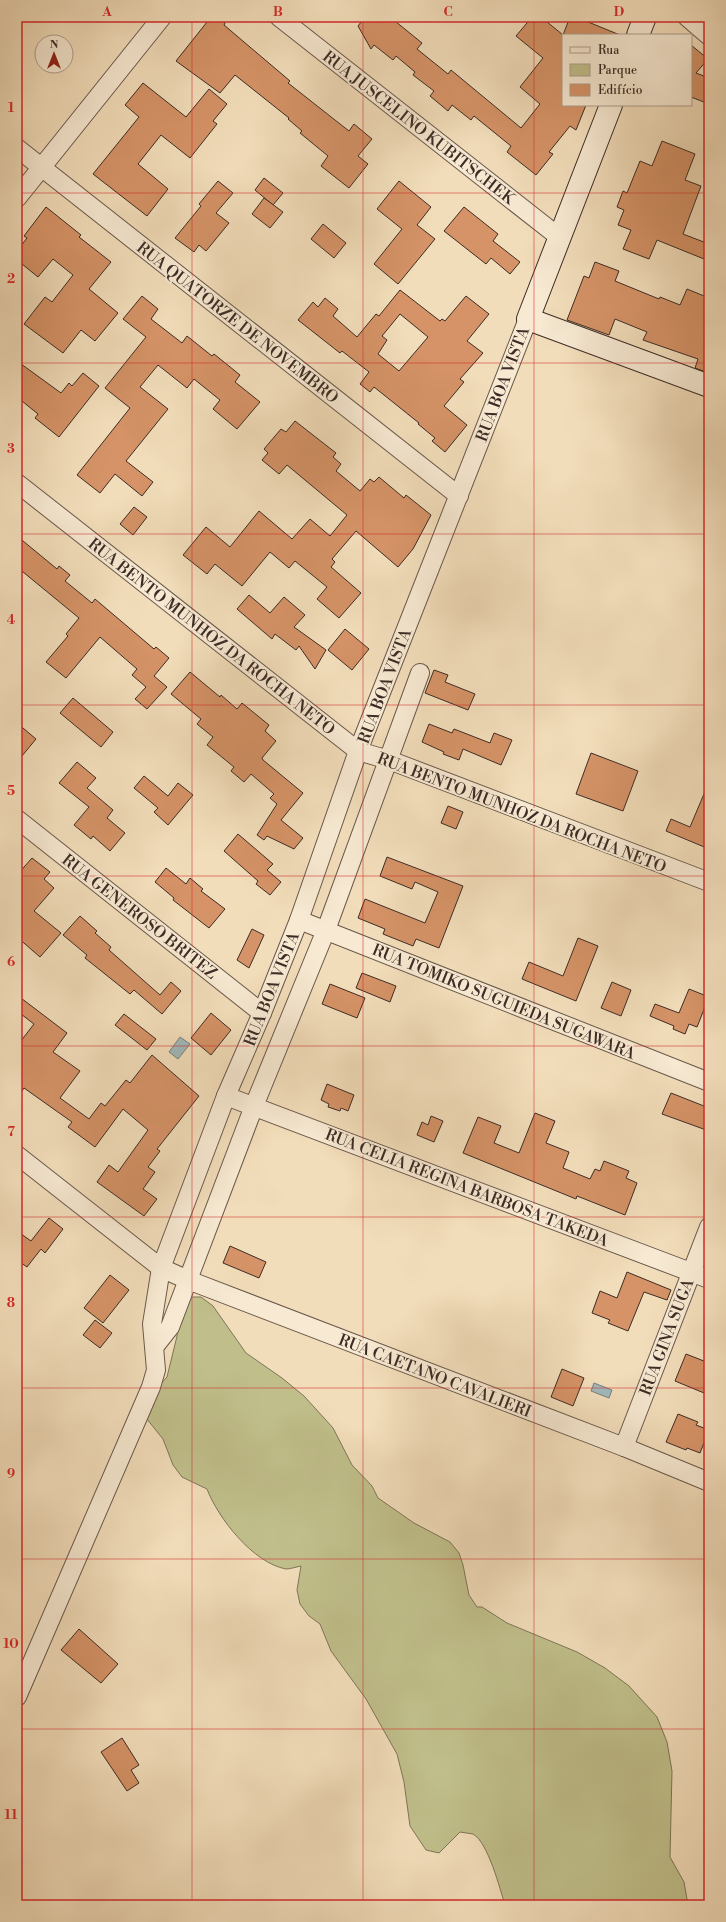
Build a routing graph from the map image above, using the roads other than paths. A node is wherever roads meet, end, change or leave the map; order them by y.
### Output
1 (162, 17) edge
2 (279, 17) edge
3 (645, 17) edge
4 (687, 17) edge
5 (638, 34) edge
6 (709, 36) edge
7 (610, 106) edge
8 (17, 148) edge
9 (41, 167) junction
10 (17, 198) edge
11 (559, 237) junction
12 (528, 319) junction
13 (709, 386) edge
14 (17, 483) edge
15 (459, 496) junction
16 (420, 673) dead end
17 (358, 751) junction
18 (389, 760) junction
19 (17, 819) edge
20 (709, 882) edge
21 (299, 920) junction
22 (326, 930) junction
23 (262, 1013) junction
24 (709, 1082) edge
25 (226, 1096) junction
26 (254, 1106) junction
27 (17, 1155) edge
28 (709, 1227) edge
29 (161, 1268) junction
30 (691, 1272) junction
31 (709, 1279) edge
32 (188, 1280) junction
33 (155, 1346) junction
34 (624, 1447) junction
35 (709, 1482) edge
36 (17, 1697) edge

1 - 9 street
2 - 11 street, RUA JUSCELINO KUBITSCHEK
3 - 5 street
4 - 6 street
7 - 11 street, RUA BOA VISTA
8 - 9 street, RUA QUATORZE DE NOVEMBRO
9 - 10 street
9 - 15 street, RUA QUATORZE DE NOVEMBRO
11 - 12 street, RUA BOA VISTA
12 - 13 street
12 - 15 street, RUA BOA VISTA
14 - 17 street, RUA BENTO MUNHOZ DA ROCHA NETO
15 - 17 street, RUA BOA VISTA
16 - 18 street, RUA BOA VISTA
17 - 18 street, RUA BENTO MUNHOZ DA ROCHA NETO
17 - 21 street, RUA BOA VISTA
18 - 20 street, RUA BENTO MUNHOZ DA ROCHA NETO
18 - 22 street, RUA BOA VISTA
19 - 23 street, RUA GENEROSO BRITEZ
21 - 22 street, RUA TOMIKO SUGUIEDA SUGAWARA
21 - 23 street, RUA BOA VISTA
22 - 24 street, RUA TOMIKO SUGUIEDA SUGAWARA
22 - 26 street, RUA BOA VISTA
23 - 25 street, RUA BOA VISTA
25 - 26 street, RUA CELIA REGINA BARBOSA TAKEDA
25 - 29 street, RUA BOA VISTA
26 - 30 street, RUA CELIA REGINA BARBOSA TAKEDA
26 - 32 street, RUA BOA VISTA
27 - 29 street, RUA CAETANO CAVALIERI
28 - 30 street, RUA GINA SUGA
29 - 32 street, RUA CAETANO CAVALIERI
29 - 33 street, RUA BOA VISTA
30 - 31 street, RUA CELIA REGINA BARBOSA TAKEDA
30 - 34 street, RUA GINA SUGA
32 - 33 street, RUA BOA VISTA
32 - 34 street, RUA CAETANO CAVALIERI
33 - 36 street, RUA BOA VISTA
34 - 35 street, RUA CAETANO CAVALIERI

